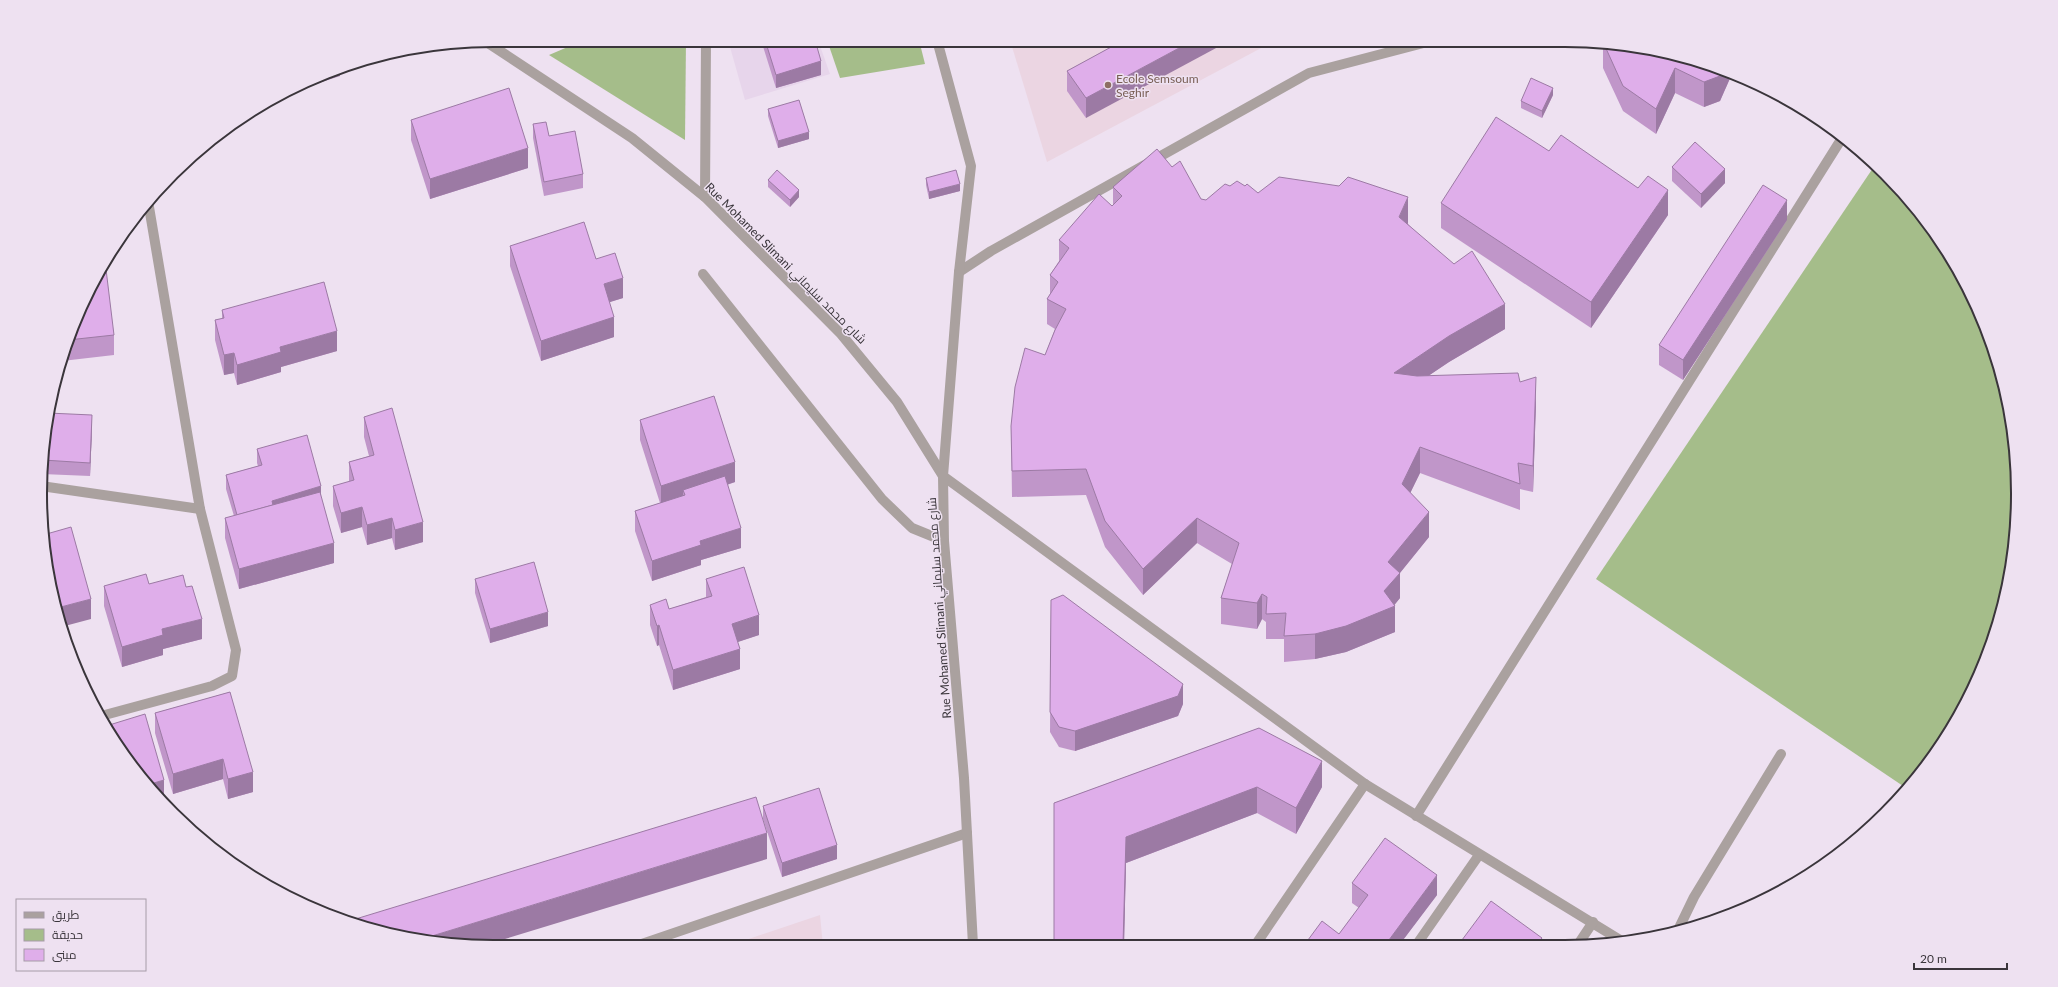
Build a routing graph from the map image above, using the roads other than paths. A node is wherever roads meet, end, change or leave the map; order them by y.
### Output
1 (494, 47) edge
2 (706, 47) edge
3 (939, 47) edge
4 (1408, 47) edge
5 (1840, 142) edge
6 (705, 197) junction
7 (150, 209) edge
8 (959, 272) junction
9 (703, 274) dead end
10 (943, 476) junction
11 (47, 487) edge
12 (200, 509) junction
13 (944, 541) junction
14 (106, 714) edge
15 (1781, 754) dead end
16 (1365, 784) junction
17 (1416, 816) junction
18 (968, 833) junction
19 (1479, 855) junction
20 (1593, 922) junction
21 (1681, 925) edge
22 (1616, 937) edge
23 (1581, 939) edge
24 (651, 940) edge
25 (974, 940) edge
26 (1259, 940) edge
27 (1420, 940) edge

1 - 6 street, Rue Mohamed Slimani شارع محمد سليماني
2 - 6 street
3 - 8 street
4 - 8 street
5 - 17 street
6 - 10 street, Rue Mohamed Slimani شارع محمد سليماني
7 - 12 street
8 - 10 street
9 - 13 street
10 - 13 street, Rue Mohamed Slimani شارع محمد سليماني
10 - 16 street
11 - 12 street
12 - 14 street
13 - 18 street, Rue Mohamed Slimani شارع محمد سليماني
15 - 21 street
16 - 17 street
16 - 26 street
17 - 19 street
18 - 24 street
18 - 25 street, Rue Mohamed Slimani شارع محمد سليماني
19 - 20 street
19 - 27 street
20 - 22 street
20 - 23 street

